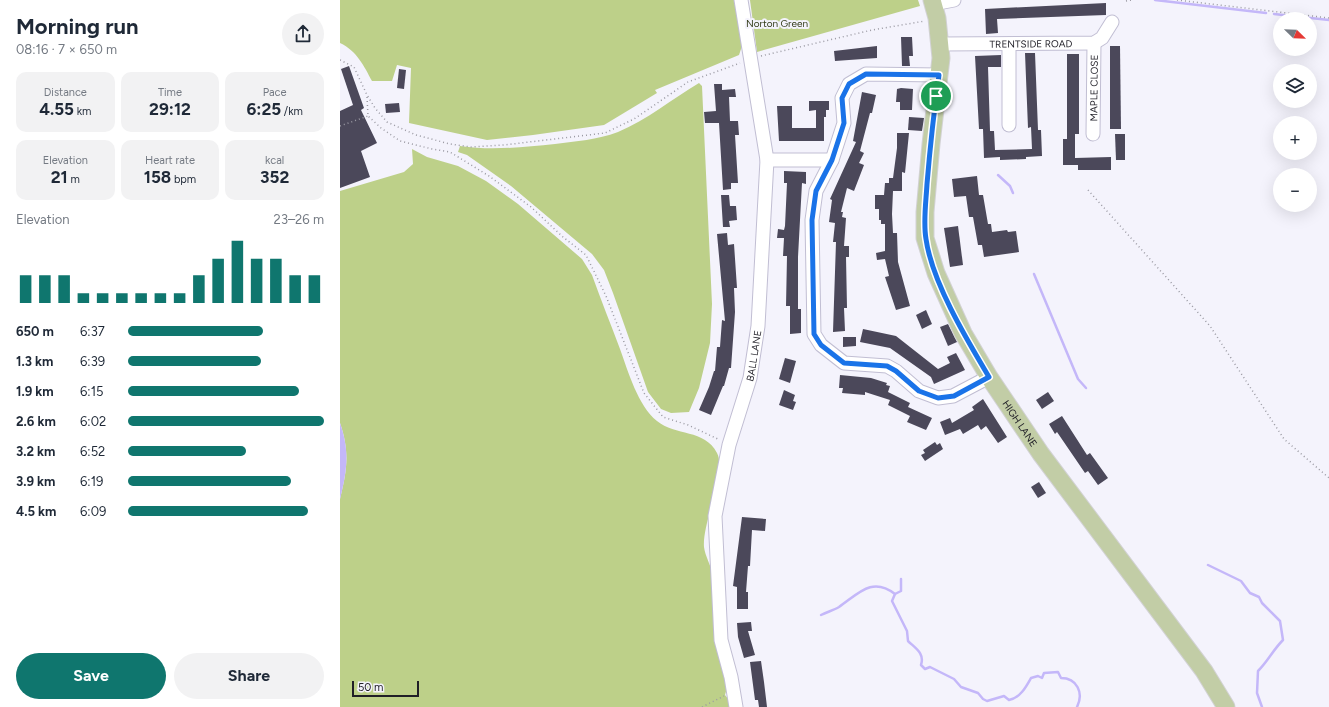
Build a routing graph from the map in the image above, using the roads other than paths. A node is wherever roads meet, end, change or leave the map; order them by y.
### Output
1 (741, 0) edge
2 (954, 0) edge
3 (934, 7) edge
4 (1112, 22) dead end
5 (1094, 43) junction
6 (940, 44) junction
7 (1009, 44) junction
8 (939, 75) junction
9 (1009, 125) dead end
10 (1093, 134) dead end
11 (767, 160) junction
12 (832, 160) junction
13 (989, 377) junction
14 (736, 707) edge
15 (1226, 707) edge

1 - 11 street, BALL LANE
2 - 3 street
3 - 6 main road, HIGH LANE
4 - 5 street
5 - 7 street, TRENTSIDE ROAD
5 - 10 street, MAPLE CLOSE
6 - 7 street, TRENTSIDE ROAD
6 - 8 main road, HIGH LANE
7 - 9 street
8 - 12 street
8 - 13 main road, HIGH LANE
11 - 12 street
11 - 14 street, BALL LANE
12 - 13 street
13 - 15 main road, HIGH LANE

